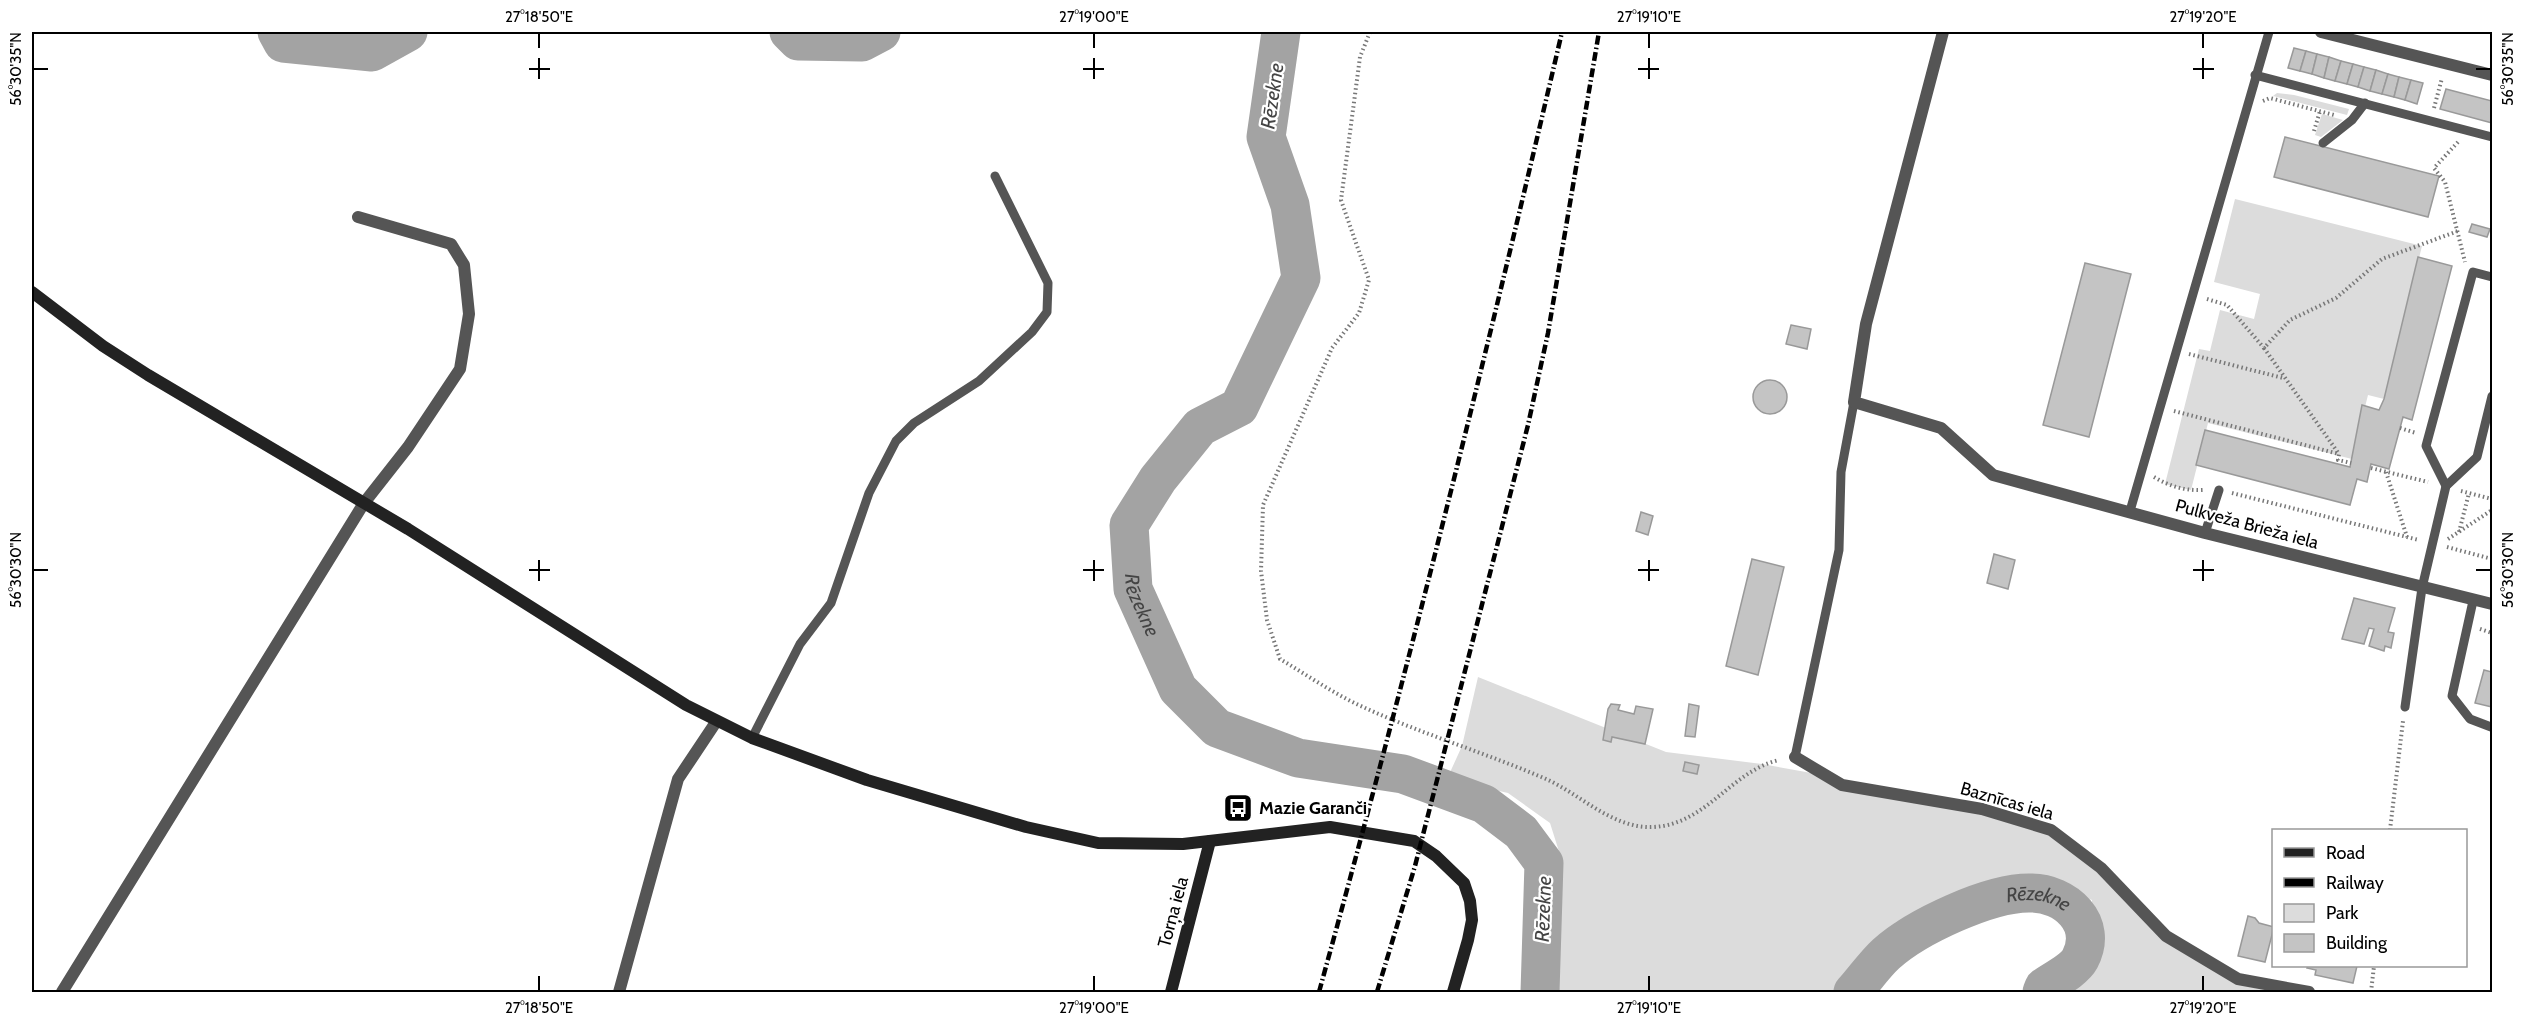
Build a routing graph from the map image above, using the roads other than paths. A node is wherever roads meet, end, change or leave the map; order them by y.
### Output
1 (1943, 32) edge
2 (2269, 32) edge
3 (2321, 32) edge
4 (2255, 75) junction
5 (2493, 75) edge
6 (2365, 103) junction
7 (2493, 137) edge
8 (2323, 143) dead end
9 (995, 176) dead end
10 (358, 217) dead end
11 (2493, 278) edge
12 (32, 292) edge
13 (2493, 396) edge
14 (1854, 402) junction
15 (2446, 486) junction
16 (2219, 490) road end
17 (364, 503) junction
18 (2130, 511) junction
19 (2205, 533) junction
20 (2422, 588) junction
21 (2473, 601) junction
22 (2493, 604) edge
23 (2405, 707) road end
24 (716, 722) junction
25 (2491, 727) edge
26 (752, 738) junction
27 (1795, 757) joint
28 (1210, 841) junction
29 (62, 993) edge
30 (619, 993) edge
31 (1171, 993) edge
32 (1453, 993) edge
33 (2308, 993) edge

1 - 14 street
2 - 4 lane
3 - 5 street
4 - 6 lane
4 - 18 lane
6 - 7 lane
6 - 8 lane
9 - 26 lane
10 - 17 street
11 - 15 lane
12 - 17 main road
13 - 15 lane
14 - 18 street, Pulkveža Brieža iela
14 - 27 lane
15 - 20 lane
16 - 19 lane
17 - 24 main road
17 - 29 street
18 - 19 street, Pulkveža Brieža iela
19 - 20 street, Pulkveža Brieža iela
20 - 21 street, Pulkveža Brieža iela
20 - 23 lane
21 - 22 street, Pulkveža Brieža iela
21 - 25 lane
24 - 26 main road
24 - 30 street
26 - 28 main road
27 - 33 street, Baznīcas iela
28 - 31 main road, Torņa iela
28 - 32 main road

